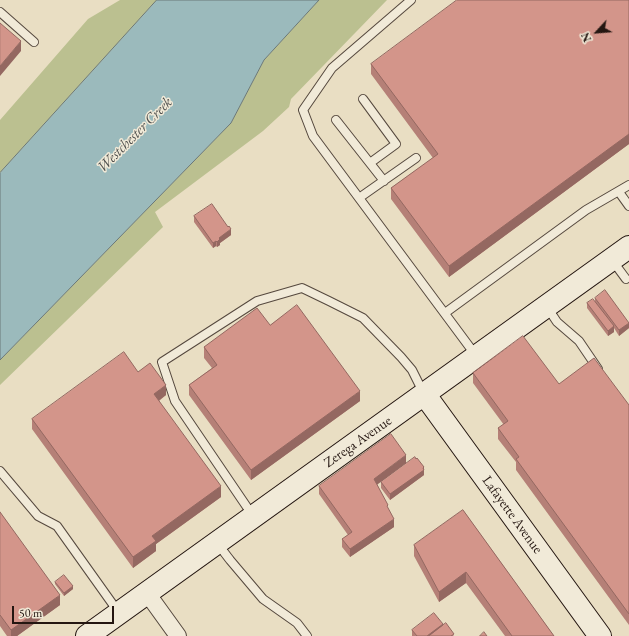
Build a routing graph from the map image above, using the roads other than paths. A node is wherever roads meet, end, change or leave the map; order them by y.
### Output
1 (410, 0) edge
2 (0, 12) edge
3 (34, 42) dead end
4 (363, 99) dead end
5 (336, 120) dead end
6 (416, 158) dead end
7 (370, 163) junction
8 (384, 181) junction
9 (629, 186) edge
10 (619, 192) junction
11 (360, 198) junction
12 (629, 206) edge
13 (620, 253) edge
14 (626, 279) dead end
15 (546, 307) junction
16 (445, 313) junction
17 (477, 357) junction
18 (602, 373) edge
19 (425, 395) junction
20 (0, 471) edge
21 (254, 516) junction
22 (217, 543) junction
23 (147, 593) junction
24 (119, 613) junction
25 (87, 636) edge
26 (178, 636) edge
27 (307, 636) edge
28 (600, 636) edge

1 - 11 lane
2 - 3 lane
4 - 7 lane
5 - 7 lane
6 - 8 lane
7 - 8 lane
8 - 11 lane
9 - 10 lane
10 - 12 lane
10 - 16 lane
11 - 16 lane
13 - 14 lane
13 - 15 main road, Zerega Avenue
15 - 17 main road, Zerega Avenue
15 - 18 lane
16 - 17 lane
17 - 19 main road, Zerega Avenue
19 - 21 main road, Zerega Avenue
19 - 21 lane
19 - 28 main road, Lafayette Avenue
20 - 24 lane
21 - 22 main road, Zerega Avenue
22 - 23 main road, Zerega Avenue
22 - 27 lane
23 - 24 main road, Zerega Avenue
23 - 26 street
24 - 25 main road, Zerega Avenue

